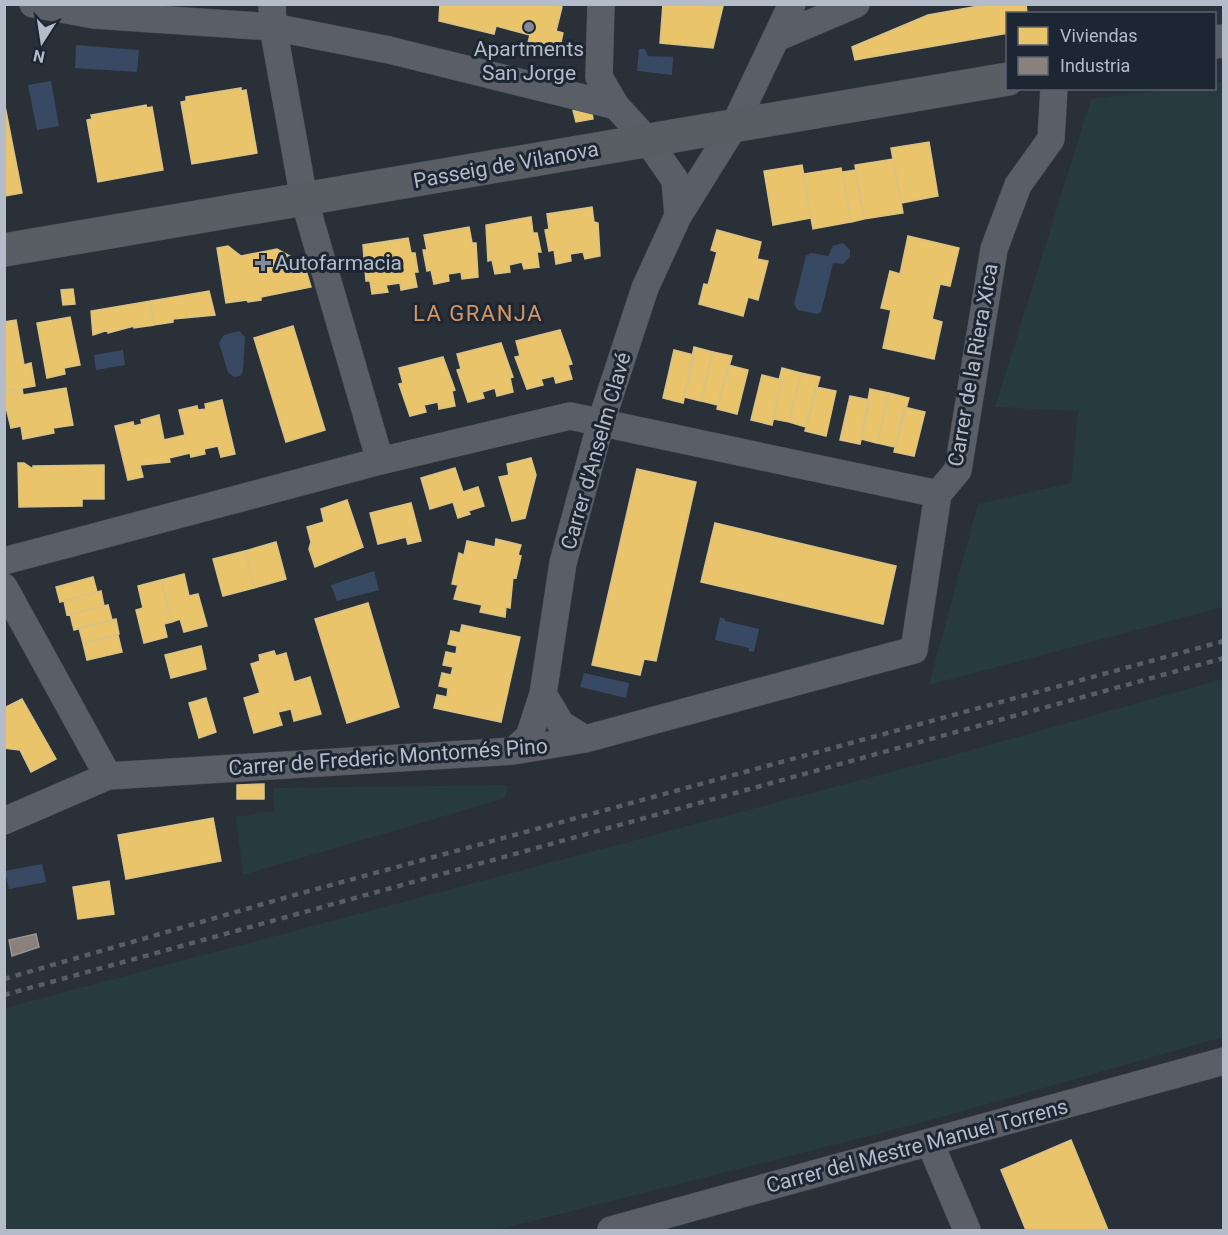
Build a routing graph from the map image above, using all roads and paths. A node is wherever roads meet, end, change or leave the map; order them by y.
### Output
1 (33, 4) edge
2 (601, 4) edge
3 (792, 4) edge
4 (856, 4) edge
5 (272, 16) edge
6 (776, 38) junction
7 (1006, 79) edge
8 (1054, 90) edge
9 (616, 105) junction
10 (734, 126) junction
11 (648, 141) junction
12 (304, 199) junction
13 (678, 216) junction
14 (4, 250) edge
15 (601, 422) junction
16 (380, 461) junction
17 (938, 494) junction
18 (4, 561) edge
19 (4, 587) edge
20 (914, 650) joint
21 (543, 694) junction
22 (585, 740) junction
23 (513, 751) junction
24 (108, 776) junction
25 (4, 820) edge
26 (1224, 1061) edge
27 (930, 1143) junction
28 (610, 1230) edge
29 (967, 1230) edge

1 - 5 street
2 - 9 street, Carrer d'Anselm Clavé
3 - 6 street, Carrer d'Anselm Clavé
4 - 6 street
5 - 9 street
5 - 12 street
6 - 10 street, Carrer d'Anselm Clavé
7 - 10 street, Passeig de Vilanova
8 - 17 street, Carrer de la Riera Xica
9 - 11 street, Carrer d'Anselm Clavé
10 - 11 street, Passeig de Vilanova
10 - 13 street, Carrer d'Anselm Clavé
11 - 12 street, Passeig de Vilanova
11 - 13 street, Carrer d'Anselm Clavé
12 - 14 street, Passeig de Vilanova
12 - 16 street
13 - 15 street, Carrer d'Anselm Clavé
15 - 16 street
15 - 17 street
15 - 21 street, Carrer d'Anselm Clavé
16 - 18 street
17 - 20 street, Carrer de la Riera Xica
19 - 24 street
20 - 22 street, Carrer de Frederic Montornés Pino
21 - 22 street
21 - 23 street, Carrer d'Anselm Clavé
22 - 23 street, Carrer de Frederic Montornés Pino
23 - 24 street, Carrer de Frederic Montornés Pino
24 - 25 street, Carrer de Frederic Montornés Pino
26 - 27 street, Carrer del Mestre Manuel Torrens
27 - 28 street, Carrer del Mestre Manuel Torrens
27 - 29 street

